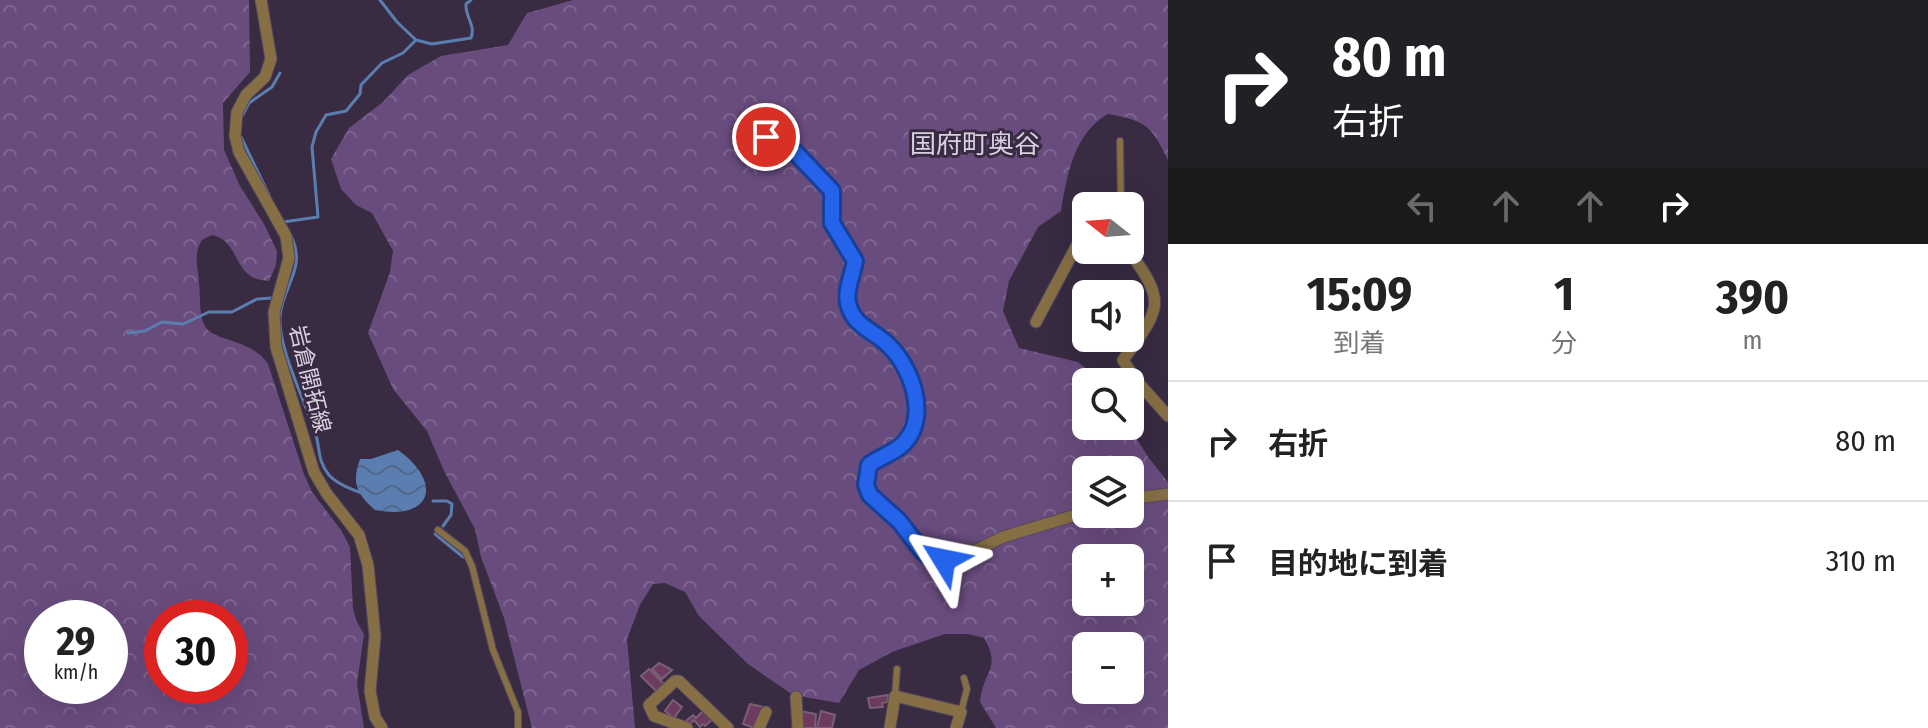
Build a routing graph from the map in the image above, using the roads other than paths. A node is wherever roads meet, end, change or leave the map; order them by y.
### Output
1 (261, 0) edge
2 (742, 130) dead end
3 (1120, 141) dead end
4 (1121, 192) edge
5 (1072, 254) edge
6 (1140, 264) edge
7 (1036, 322) dead end
8 (1168, 416) edge
9 (1168, 494) edge
10 (1144, 497) edge
11 (1072, 516) edge
12 (438, 530) dead end
13 (897, 669) dead end
14 (964, 678) dead end
15 (895, 696) junction
16 (796, 697) dead end
17 (766, 712) dead end
18 (961, 712) junction
19 (382, 728) edge
20 (518, 728) edge
21 (687, 728) edge
22 (728, 728) edge
23 (759, 728) edge
24 (798, 728) edge
25 (891, 728) edge
26 (956, 728) edge

1 - 19 street, 岩倉開拓線
2 - 11 street
3 - 4 lane
5 - 7 street
6 - 8 street
9 - 10 street
12 - 20 lane
13 - 15 lane
14 - 18 lane
15 - 18 street
15 - 25 street
16 - 24 street
17 - 23 street
18 - 26 street
21 - 22 street

